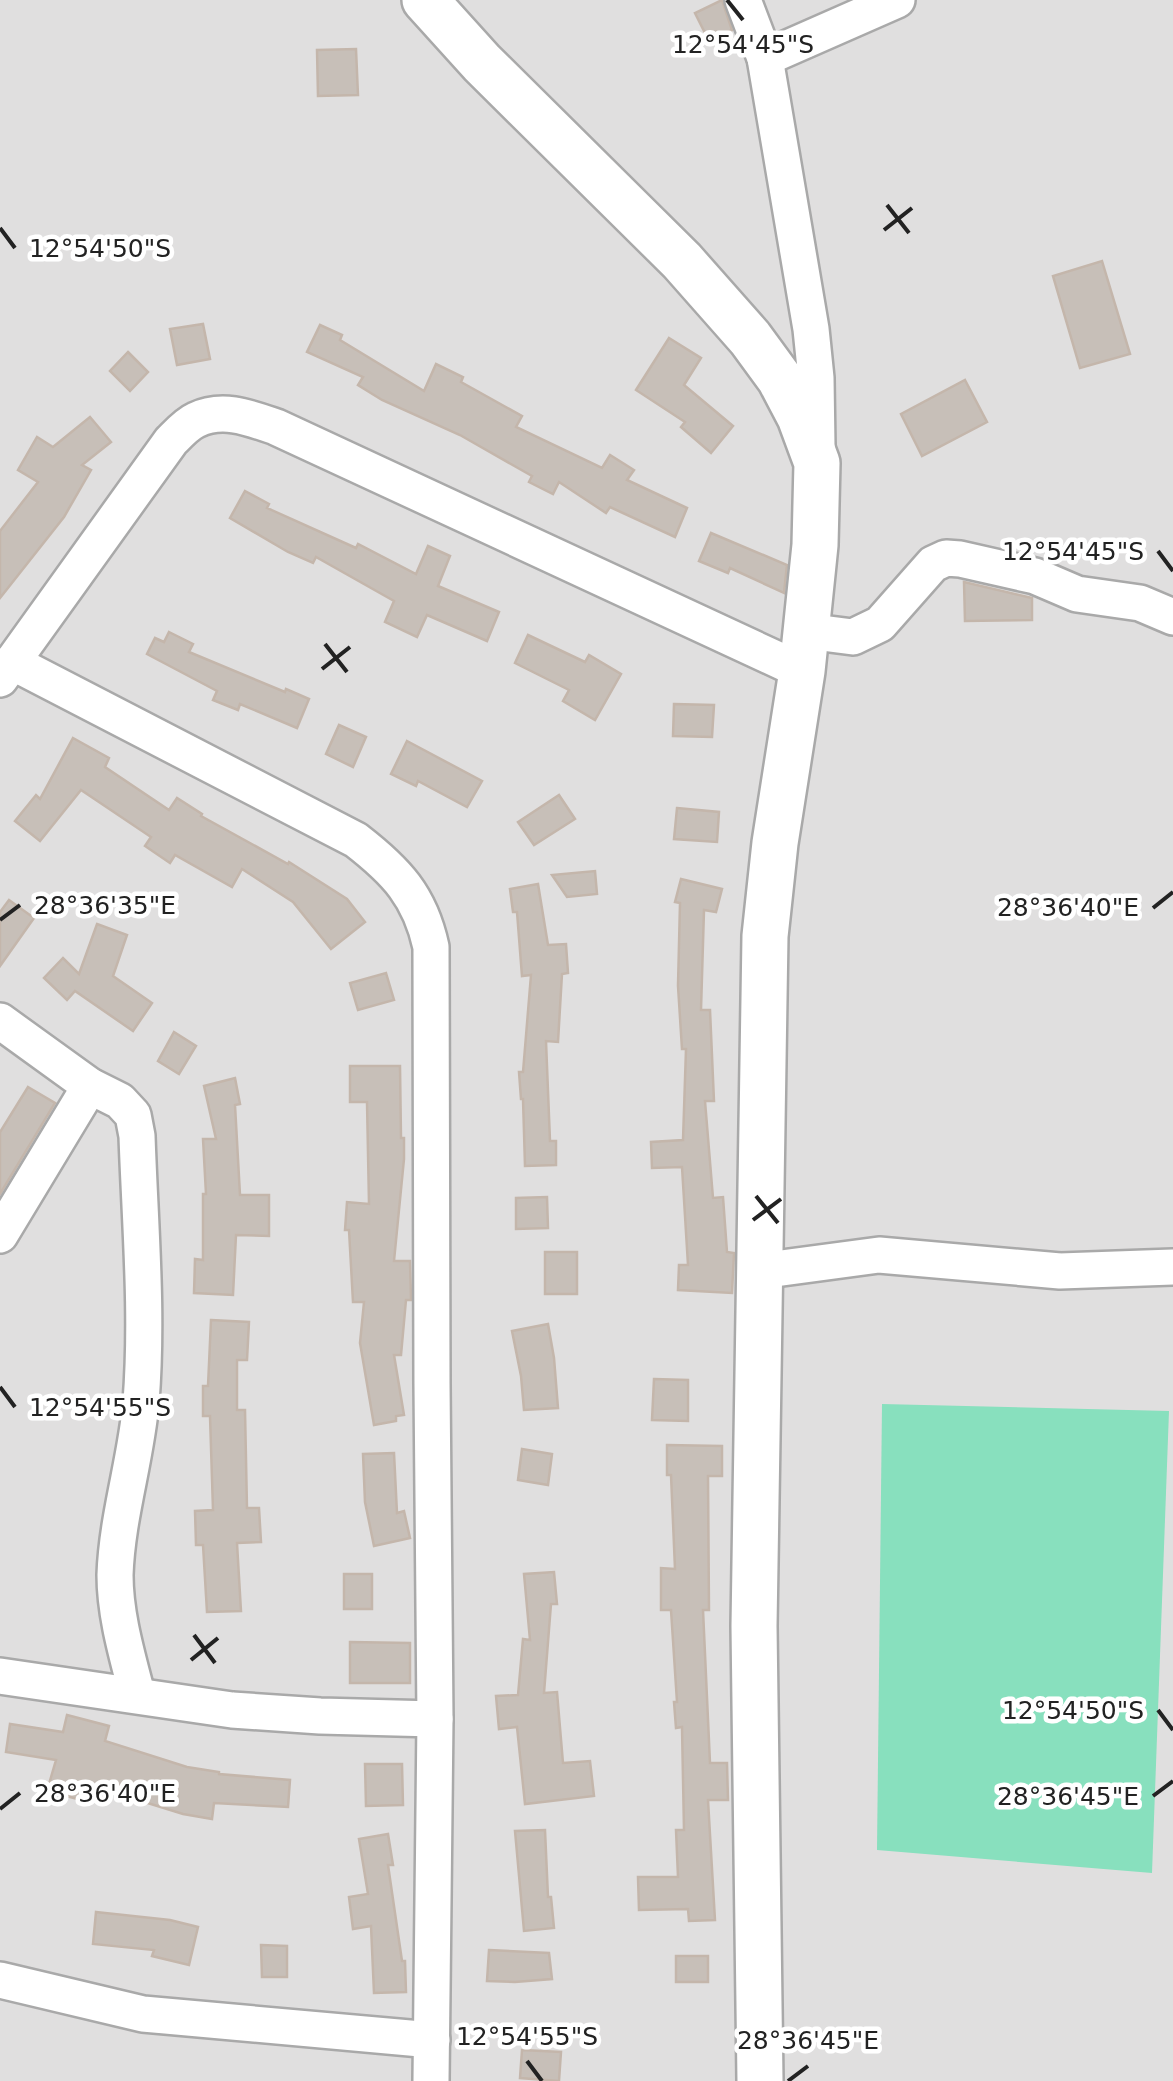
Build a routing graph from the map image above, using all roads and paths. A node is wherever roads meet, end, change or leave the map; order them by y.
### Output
1 (425, 0) edge
2 (743, 0) edge
3 (897, 0) edge
4 (765, 58) junction
5 (818, 463) junction
6 (1173, 617) edge
7 (804, 651) junction
8 (6, 671) edge
9 (0, 1021) edge
10 (90, 1086) junction
11 (0, 1234) edge
12 (1173, 1267) edge
13 (760, 1271) junction
14 (0, 1676) edge
15 (137, 1694) junction
16 (436, 1718) junction
17 (0, 1980) edge
18 (432, 2040) junction
19 (431, 2081) edge
20 (760, 2081) edge

1 - 5 street
2 - 4 street
3 - 4 street
4 - 5 street
5 - 7 street
6 - 7 street
7 - 8 street
7 - 13 street
8 - 16 street
9 - 10 street
10 - 11 street
10 - 15 street
12 - 13 street
13 - 20 street
14 - 15 street
15 - 16 street
16 - 18 street
17 - 18 street
18 - 19 street

